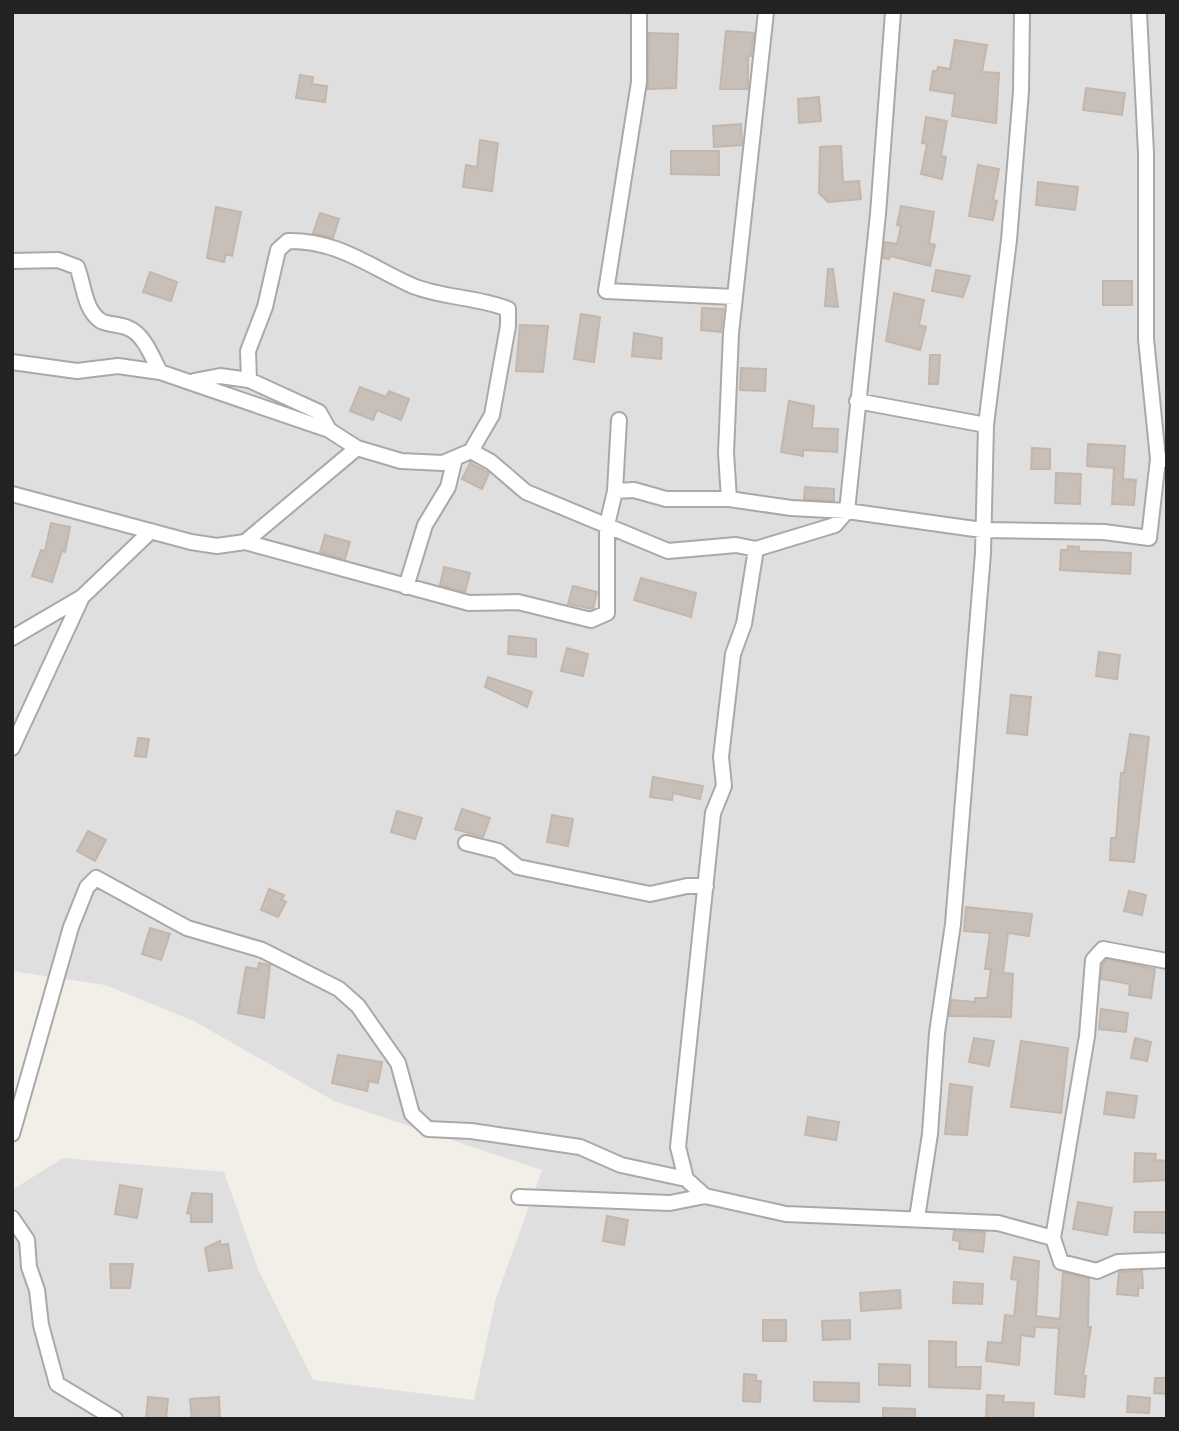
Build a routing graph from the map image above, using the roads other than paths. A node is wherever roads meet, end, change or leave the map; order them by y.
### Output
1 (639, 12) edge
2 (766, 12) edge
3 (893, 12) edge
4 (1022, 12) edge
5 (1139, 12) edge
6 (12, 261) edge
7 (735, 298) junction
8 (12, 362) edge
9 (160, 372) junction
10 (249, 380) junction
11 (189, 382) junction
12 (857, 401) junction
13 (619, 420) dead end
14 (986, 425) junction
15 (330, 430) junction
16 (357, 448) junction
17 (471, 451) junction
18 (455, 458) junction
19 (1162, 460) edge
20 (615, 492) junction
21 (12, 494) edge
22 (729, 499) junction
23 (847, 511) junction
24 (607, 526) junction
25 (982, 530) junction
26 (151, 531) junction
27 (245, 542) junction
28 (757, 549) junction
29 (406, 587) junction
30 (82, 597) junction
31 (12, 638) edge
32 (12, 748) edge
33 (466, 843) dead end
34 (706, 886) junction
35 (1167, 961) edge
36 (12, 1134) edge
37 (686, 1179) junction
38 (705, 1196) junction
39 (519, 1197) dead end
40 (12, 1218) edge
41 (917, 1218) junction
42 (1053, 1238) junction
43 (1167, 1260) edge
44 (115, 1419) edge

1 - 7 street
2 - 7 street
3 - 12 street
4 - 14 street
5 - 19 street
6 - 9 street
7 - 22 street
8 - 9 street
9 - 11 street
10 - 11 street
10 - 15 street
10 - 17 street
11 - 15 street
12 - 14 street
12 - 23 street
13 - 20 street
14 - 25 street
15 - 16 street
16 - 18 street
16 - 27 street
17 - 18 street
17 - 24 street
18 - 29 street
19 - 25 street
20 - 22 street
20 - 24 street
21 - 26 street
22 - 23 street
23 - 25 street
23 - 28 street
24 - 28 street
24 - 29 street
25 - 41 street
26 - 27 street
26 - 30 street
27 - 29 street
28 - 34 street
30 - 31 street
30 - 32 street
33 - 34 street
34 - 37 street
35 - 42 street
36 - 37 street
37 - 38 street
38 - 39 street
38 - 41 street
40 - 44 street
41 - 42 street
42 - 43 street

